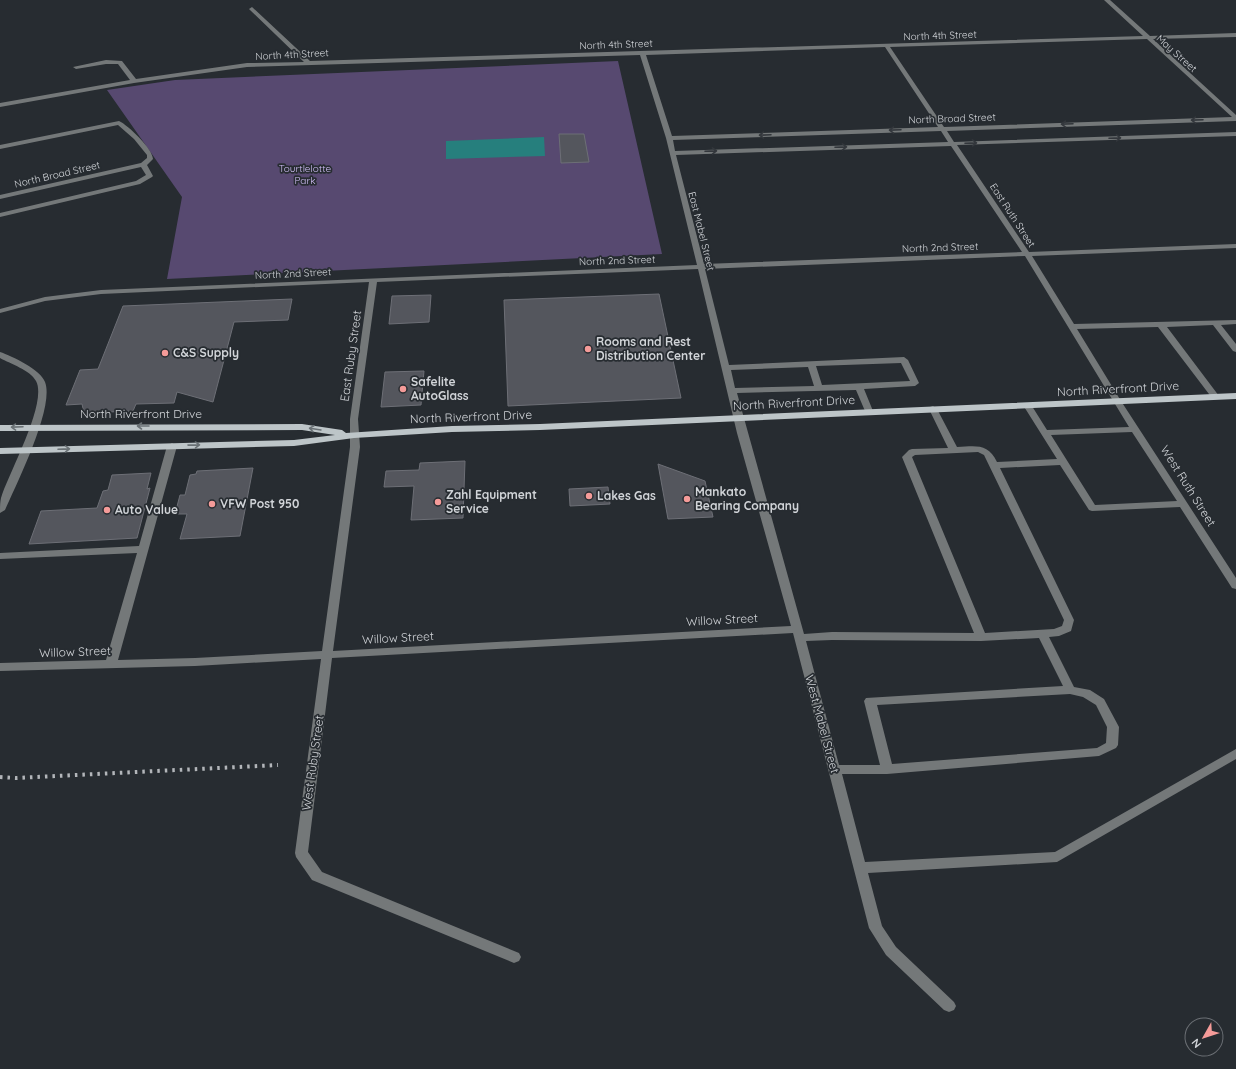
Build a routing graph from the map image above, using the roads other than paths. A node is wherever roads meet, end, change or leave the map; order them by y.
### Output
1 (1107, 0) edge
2 (252, 9) dead end
3 (1236, 35) edge
4 (1147, 38) junction
5 (886, 45) junction
6 (642, 52) junction
7 (308, 62) junction
8 (76, 67) dead end
9 (134, 80) junction
10 (0, 105) edge
11 (1236, 118) edge
12 (942, 128) junction
13 (1236, 134) edge
14 (669, 138) junction
15 (953, 143) junction
16 (0, 147) edge
17 (672, 153) junction
18 (143, 165) junction
19 (0, 197) edge
20 (0, 215) edge
21 (1236, 246) edge
22 (1026, 254) junction
23 (702, 267) junction
24 (373, 280) junction
25 (0, 311) edge
26 (1236, 322) edge
27 (1215, 323) junction
28 (1161, 325) junction
29 (1072, 327) junction
30 (1236, 349) edge
31 (0, 355) edge
32 (811, 364) junction
33 (726, 368) junction
34 (859, 387) junction
35 (819, 388) junction
36 (732, 391) junction
37 (1215, 396) junction
38 (1236, 396) edge
39 (1117, 401) junction
40 (1027, 405) junction
41 (933, 408) junction
42 (869, 411) junction
43 (739, 417) junction
44 (35, 427) junction
45 (0, 428) edge
46 (1136, 429) junction
47 (1045, 433) junction
48 (354, 435) junction
49 (172, 446) junction
50 (25, 450) junction
51 (954, 450) junction
52 (0, 451) edge
53 (1063, 462) junction
54 (994, 465) junction
55 (1184, 504) junction
56 (0, 510) edge
57 (144, 549) junction
58 (0, 556) edge
59 (1236, 586) edge
60 (1042, 633) junction
61 (799, 634) junction
62 (981, 637) junction
63 (328, 654) junction
64 (112, 664) junction
65 (0, 668) edge
66 (1070, 690) junction
67 (1236, 753) edge
68 (887, 769) junction
69 (835, 770) junction
70 (860, 868) junction
71 (514, 957) dead end
72 (949, 1006) dead end

1 - 4 street, May Street
2 - 7 street
3 - 4 street, North 4th Street
4 - 5 street, North 4th Street
4 - 11 street, May Street
5 - 6 street, North 4th Street
5 - 12 street, East Ruth Street
6 - 7 street, North 4th Street
6 - 14 street, East Mabel Street
7 - 9 street, North 4th Street
8 - 9 street
9 - 10 street, North 4th Street
11 -> 12 street, North Broad Street
12 -> 14 street, North Broad Street
12 - 15 street, East Ruth Street
15 -> 13 street
14 - 17 street, East Mabel Street
17 -> 15 street
15 - 22 street, East Ruth Street
16 - 18 street
17 - 23 street, East Mabel Street
18 - 19 street, North Broad Street
18 - 20 street
21 - 22 street, North 2nd Street
22 - 23 street, North 2nd Street
22 - 29 street, East Ruth Street
23 - 24 street, North 2nd Street
23 - 33 street, East Mabel Street
24 - 25 street, North 2nd Street
24 - 48 street, East Ruby Street
26 - 27 street
27 - 28 street
27 - 30 street
28 - 29 street
28 - 37 street
29 - 39 street, East Ruth Street
31 - 44 street
32 - 33 street
32 - 34 street
32 - 35 street
33 - 36 street, East Mabel Street
34 - 35 street
34 - 42 street
35 - 36 street
36 - 43 street, East Mabel Street
37 - 38 main road, North Riverfront Drive
37 - 39 main road, North Riverfront Drive
39 - 40 main road, North Riverfront Drive
39 - 46 street, West Ruth Street
40 - 41 main road, North Riverfront Drive
40 - 47 street
41 - 42 main road, North Riverfront Drive
41 - 51 street
42 - 43 main road, North Riverfront Drive
43 - 48 main road, North Riverfront Drive
43 - 61 street, West Mabel Street
44 -> 45 main road, North Riverfront Drive
48 -> 44 main road, North Riverfront Drive
44 - 50 street
46 - 47 street
46 - 55 street, West Ruth Street
47 - 53 street
49 -> 48 main road, North Riverfront Drive
48 - 63 street, West Ruby Street
50 -> 49 main road, North Riverfront Drive
49 - 57 street
50 - 52 main road, North Riverfront Drive
50 - 56 street
51 - 54 street
51 - 62 street
53 - 54 street
53 - 55 street
54 - 60 street, Willow Street
55 - 59 street, West Ruth Street
57 - 58 street
57 - 64 street
60 - 62 street, Willow Street
60 - 66 street
61 - 62 street, Willow Street
61 - 63 street, Willow Street
61 - 69 street, West Mabel Street
63 - 64 street, Willow Street
63 - 71 street, West Ruby Street
64 - 65 street, Willow Street
66 - 68 street
66 - 68 street
67 - 70 street
68 - 69 street
69 - 70 street, West Mabel Street
70 - 72 street, West Mabel Street

